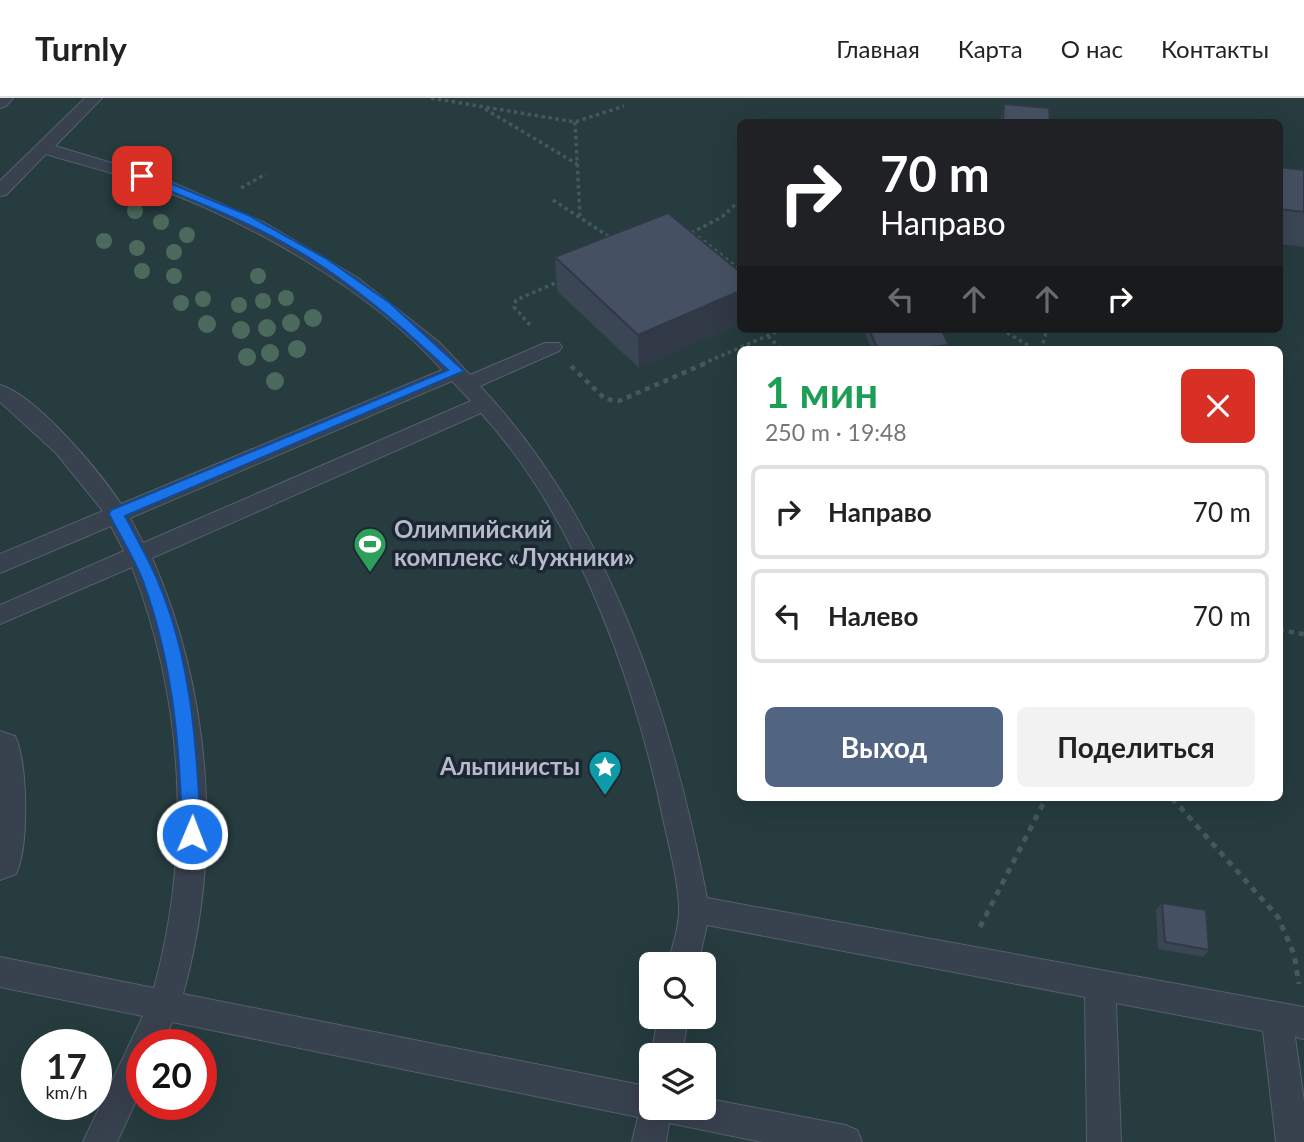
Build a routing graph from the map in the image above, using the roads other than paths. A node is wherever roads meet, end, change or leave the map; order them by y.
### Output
1 (5, 98) edge
2 (94, 98) edge
3 (0, 103) edge
4 (43, 148) junction
5 (0, 191) edge
6 (552, 347) road end
7 (463, 377) junction
8 (0, 392) edge
9 (486, 402) junction
10 (117, 514) junction
11 (139, 554) junction
12 (0, 564) edge
13 (0, 615) edge
14 (0, 749) edge
15 (0, 860) edge
16 (694, 909) junction
17 (685, 952) edge
18 (0, 972) edge
19 (1100, 985) junction
20 (163, 1006) junction
21 (1290, 1021) edge
22 (152, 1029) edge
23 (126, 1086) edge
24 (639, 1101) edge
25 (716, 1116) edge
26 (654, 1120) edge
27 (100, 1142) edge
28 (649, 1142) edge
29 (845, 1142) edge
30 (1104, 1142) edge
31 (1293, 1142) edge

1 - 3 lane
2 - 4 lane
4 - 5 lane
4 - 7 lane
6 - 7 lane
7 - 9 lane
7 - 10 lane
8 - 10 lane
9 - 11 lane
9 - 16 lane
10 - 11 lane
10 - 12 lane
11 - 13 lane
11 - 20 lane
14 - 15 street
16 - 17 lane
16 - 19 lane
18 - 20 lane
19 - 21 lane
19 - 30 lane
20 - 22 lane
20 - 24 lane
21 - 31 lane
23 - 27 lane
25 - 29 lane
26 - 28 lane

